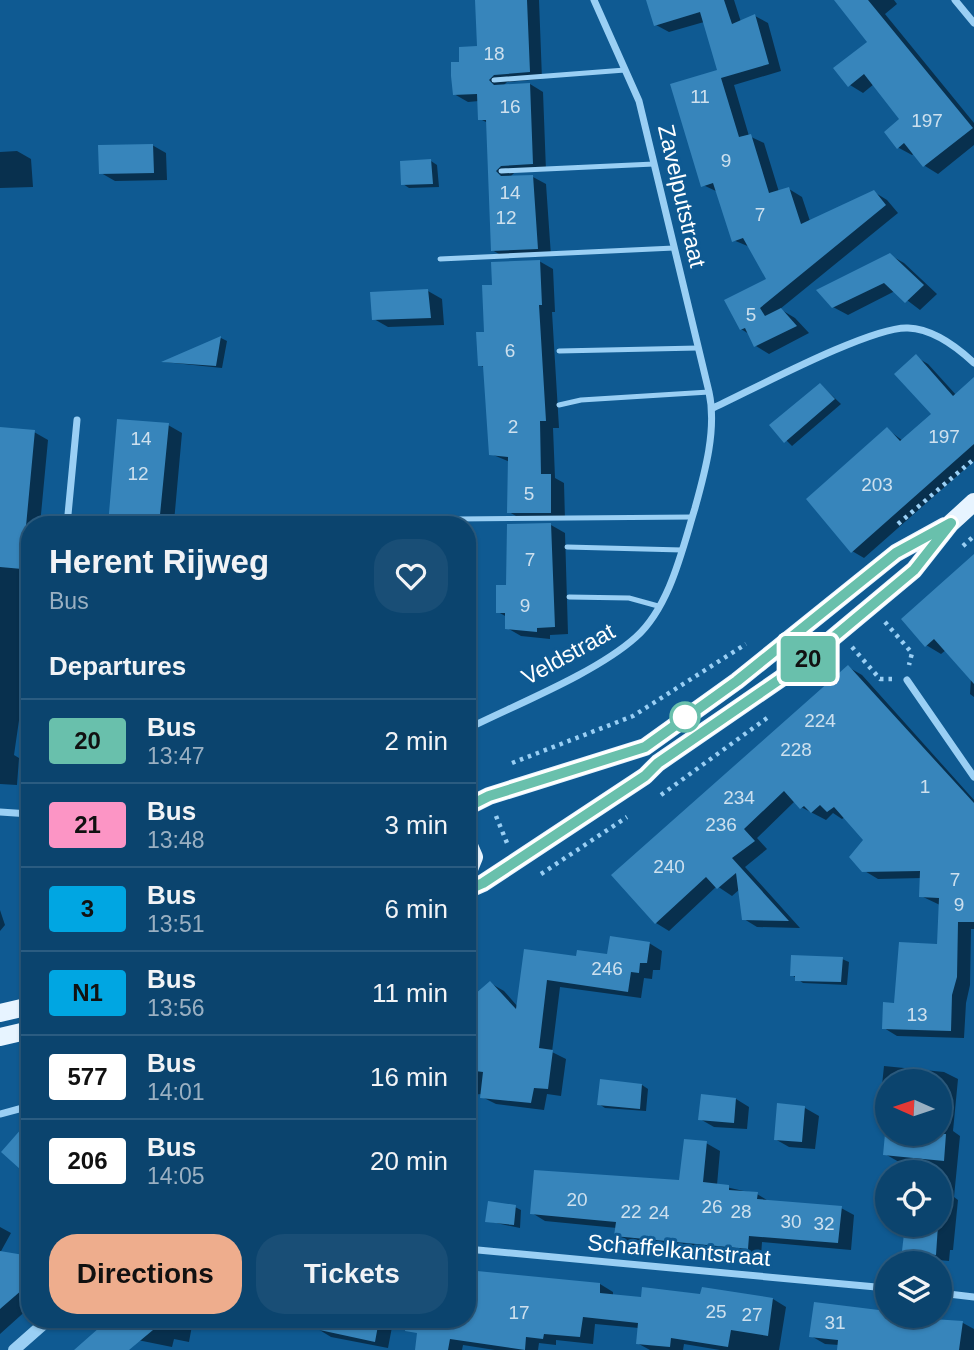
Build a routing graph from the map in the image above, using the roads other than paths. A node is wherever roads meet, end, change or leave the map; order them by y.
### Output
1 (593, 0) edge
2 (955, 0) edge
3 (974, 23) edge
4 (625, 70) junction
5 (494, 80) dead end
6 (654, 164) junction
7 (501, 171) dead end
8 (674, 248) junction
9 (440, 259) dead end
10 (698, 348) junction
11 (559, 351) dead end
12 (974, 363) edge
13 (709, 393) junction
14 (559, 405) dead end
15 (712, 408) junction
16 (77, 420) dead end
17 (706, 470) joint
18 (974, 502) edge
19 (68, 516) edge
20 (692, 517) junction
21 (476, 519) edge
22 (951, 523) junction
23 (567, 547) dead end
24 (682, 550) junction
25 (569, 597) dead end
26 (658, 606) junction
27 (907, 680) road end
28 (476, 724) edge
29 (974, 777) edge
30 (476, 802) edge
31 (0, 811) edge
32 (21, 813) edge
33 (476, 885) edge
34 (21, 1008) edge
35 (0, 1013) edge
36 (21, 1032) edge
37 (0, 1037) edge
38 (21, 1108) edge
39 (0, 1114) edge
40 (476, 1250) edge
41 (875, 1287) edge
42 (952, 1294) edge
43 (974, 1297) edge
44 (39, 1328) edge
45 (14, 1350) edge

1 - 4 street, Zavelputstraat
2 - 3 street
4 - 5 lane
4 - 6 street, Zavelputstraat
6 - 7 lane
6 - 8 street, Zavelputstraat
8 - 9 lane
8 - 10 street, Zavelputstraat
10 - 11 lane
10 - 13 street, Zavelputstraat
12 - 15 street
13 - 14 lane
13 - 15 street, Zavelputstraat
15 - 17 street, Zavelputstraat
16 - 19 street
17 - 20 street, Veldstraat
18 - 22 main road
20 - 21 lane
20 - 24 street, Veldstraat
22 - 30 main road
22 - 33 main road
23 - 24 lane
24 - 26 street, Veldstraat
25 - 26 lane
26 - 28 street, Veldstraat
27 - 29 street
31 - 32 street
34 - 35 main road
36 - 37 main road
38 - 39 street
40 - 41 street, Schaffelkantstraat
42 - 43 street
44 - 45 street

